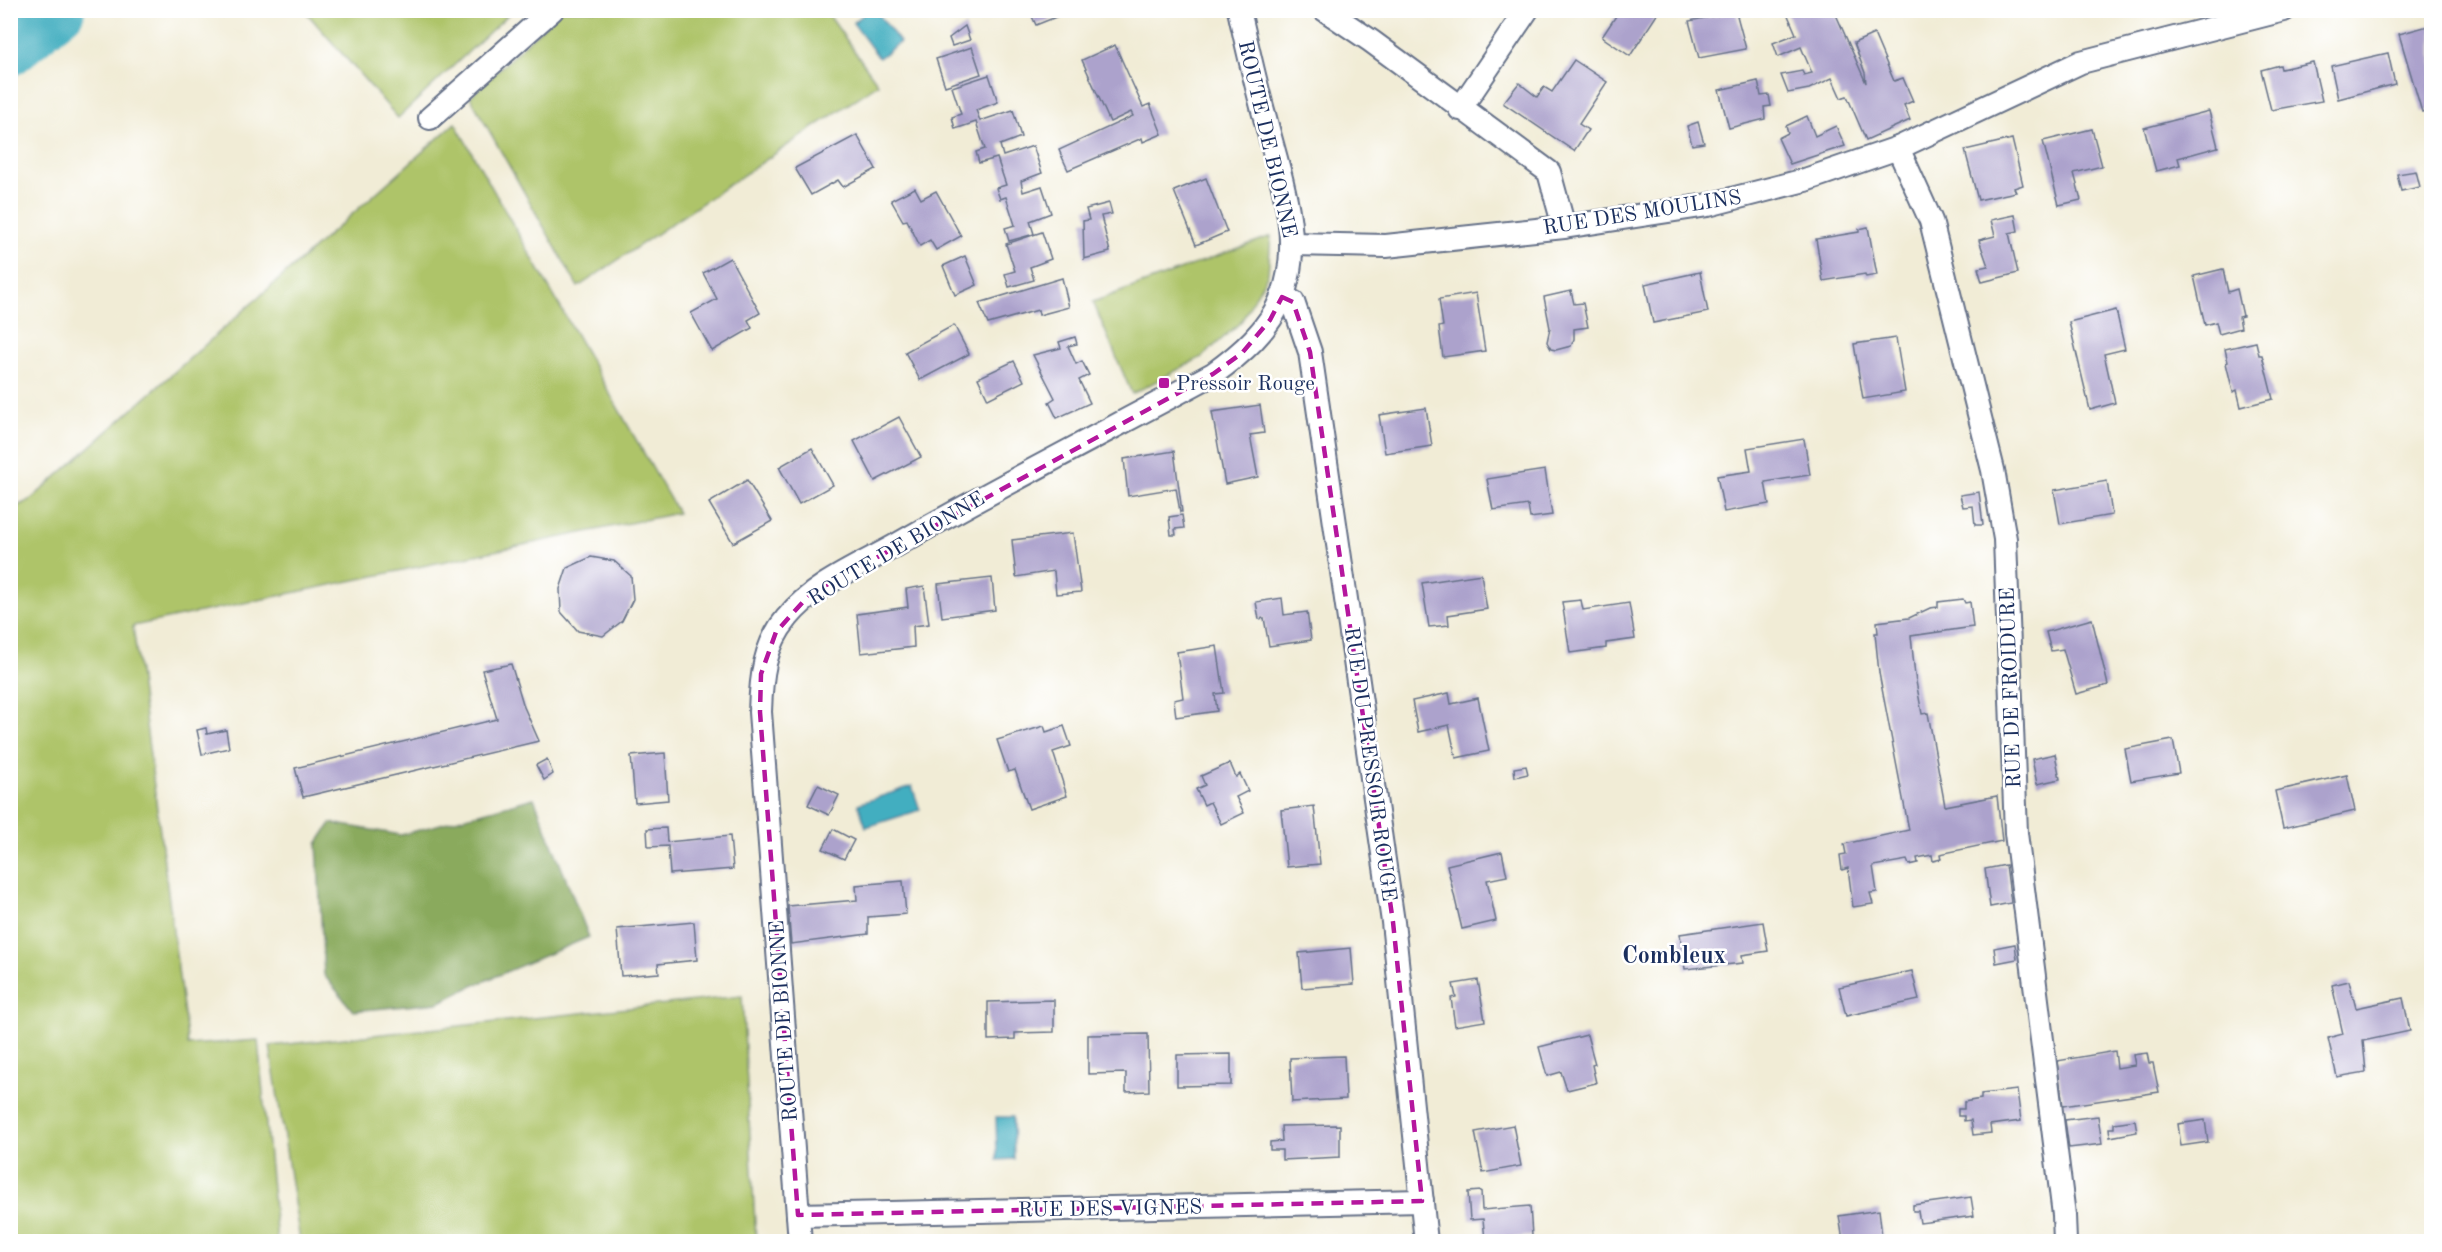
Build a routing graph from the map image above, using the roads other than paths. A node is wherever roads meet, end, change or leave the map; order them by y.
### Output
1 (552, 10) edge
2 (1239, 10) edge
3 (1325, 10) edge
4 (1527, 10) edge
5 (2284, 10) edge
6 (1460, 109) junction
7 (430, 118) dead end
8 (1898, 148) junction
9 (1564, 227) junction
10 (1292, 244) junction
11 (1282, 297) junction
12 (1422, 1201) junction
13 (798, 1215) junction
14 (800, 1242) edge
15 (1426, 1242) edge
16 (2065, 1242) edge

1 - 7 street
2 - 10 street, ROUTE DE BIONNE
3 - 6 street
4 - 6 street
5 - 8 street, RUE DES MOULINS
6 - 9 street
8 - 9 street, RUE DES MOULINS
8 - 16 street, RUE DE FROIDURE
9 - 10 street, RUE DES MOULINS
10 - 11 street, ROUTE DE BIONNE
11 - 12 street, RUE DU PRESSOIR ROUGE
11 - 13 street, ROUTE DE BIONNE
12 - 13 street, RUE DES VIGNES
12 - 15 street, RUE DU PRESSOIR ROUGE
13 - 14 street, ROUTE DE BIONNE

